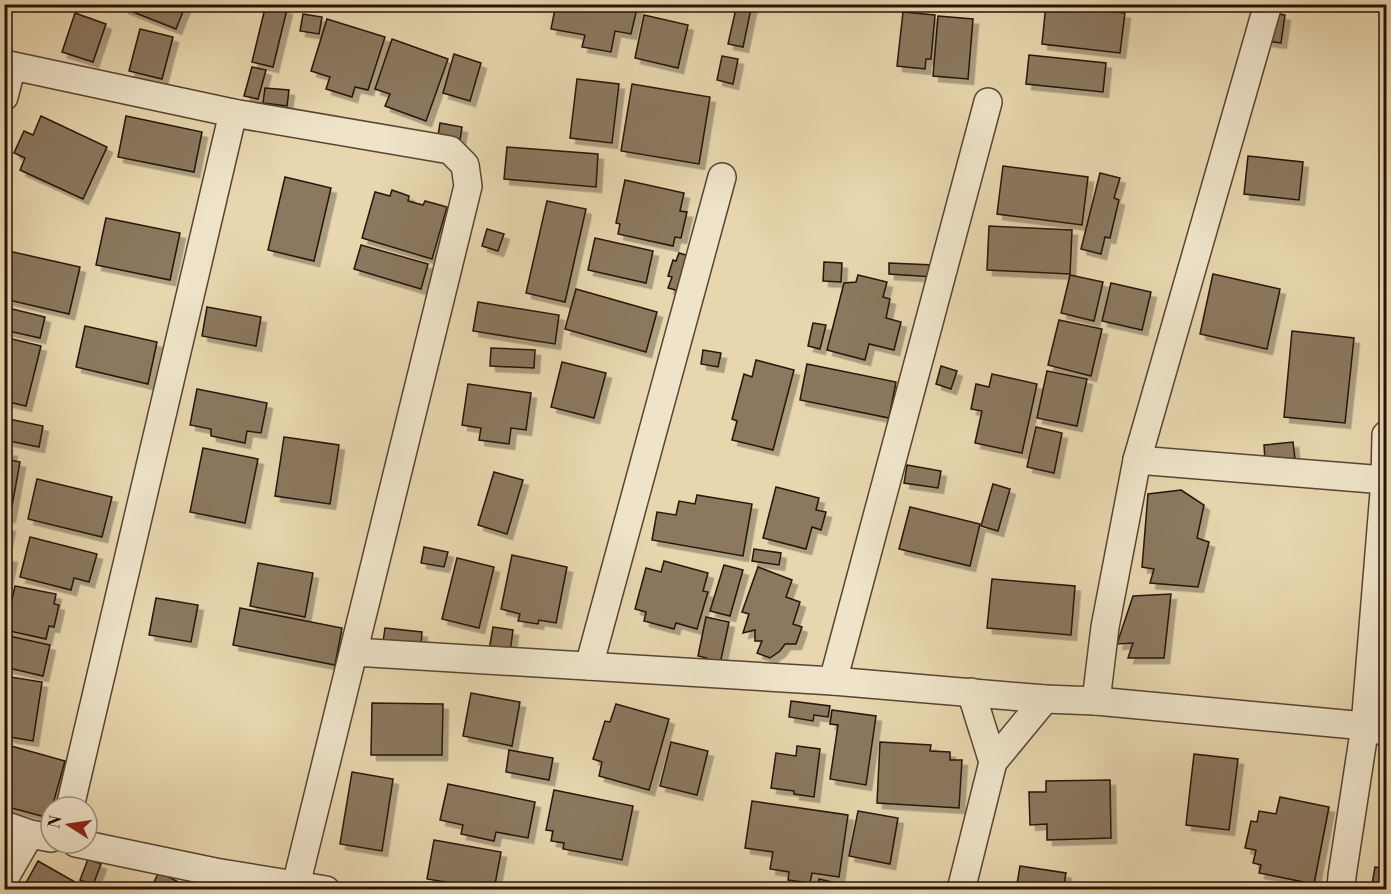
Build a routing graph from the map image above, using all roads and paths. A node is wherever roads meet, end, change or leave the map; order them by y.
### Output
1 (1268, 4) edge
2 (8, 65) edge
3 (4, 97) edge
4 (988, 102) dead end
5 (232, 113) junction
6 (722, 177) dead end
7 (1386, 435) edge
8 (1137, 460) junction
9 (1385, 480) edge
10 (354, 652) junction
11 (589, 666) junction
12 (833, 681) junction
13 (971, 692) junction
14 (1045, 699) junction
15 (1096, 700) junction
16 (1376, 729) edge
17 (993, 762) junction
18 (73, 795) edge
19 (4, 825) edge
20 (39, 835) edge
21 (39, 838) edge
22 (99, 850) edge
23 (4, 879) edge
24 (210, 881) edge
25 (296, 885) junction
26 (326, 890) edge
27 (961, 890) edge
28 (1341, 890) edge

1 - 8 street
2 - 3 street
2 - 5 street
4 - 12 street
5 - 10 street
5 - 18 street
6 - 11 street
7 - 9 street
8 - 9 street
8 - 15 street
9 - 16 street
10 - 11 street
10 - 25 street
11 - 12 street
12 - 13 street
13 - 14 street
13 - 17 street
14 - 15 street
14 - 17 street
15 - 16 street
16 - 28 street
17 - 27 street
19 - 20 street
21 - 23 street
22 - 24 street
24 - 25 street
25 - 26 street

